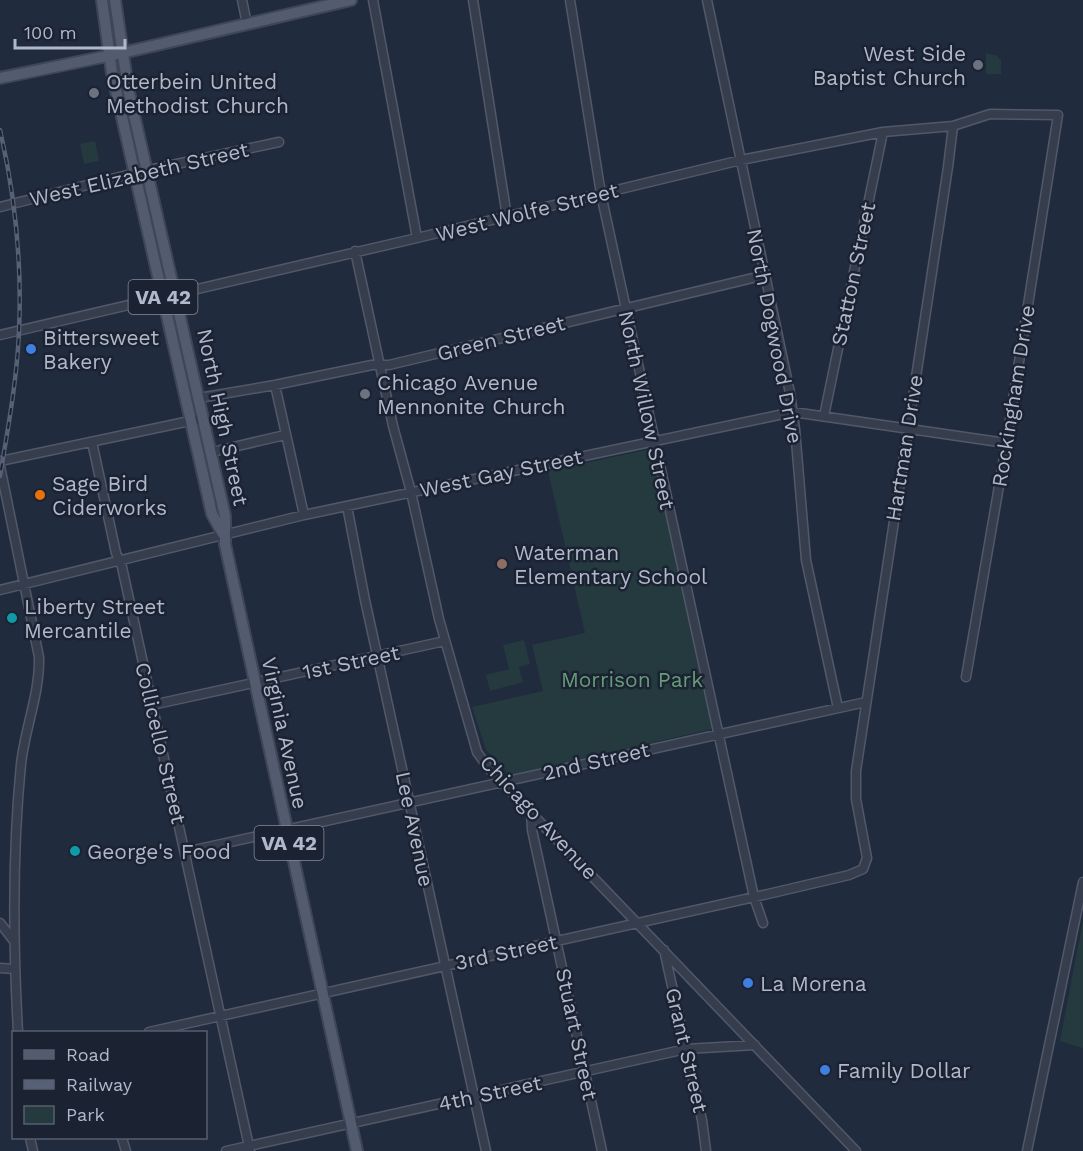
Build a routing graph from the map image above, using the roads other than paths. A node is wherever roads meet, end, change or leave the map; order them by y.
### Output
1 (102, 0) edge
2 (115, 0) edge
3 (242, 0) edge
4 (351, 0) edge
5 (373, 0) edge
6 (473, 0) edge
7 (570, 0) edge
8 (707, 0) edge
9 (247, 24) junction
10 (122, 53) junction
11 (108, 56) junction
12 (0, 78) edge
13 (1058, 115) joint
14 (952, 126) junction
15 (883, 132) junction
16 (279, 142) dead end
17 (741, 160) junction
18 (147, 170) junction
19 (135, 173) junction
20 (601, 194) junction
21 (0, 207) edge
22 (507, 217) junction
23 (417, 238) junction
24 (355, 252) junction
25 (765, 275) junction
26 (176, 293) junction
27 (163, 296) junction
28 (625, 308) junction
29 (0, 335) edge
30 (380, 365) junction
31 (275, 385) junction
32 (199, 398) junction
33 (793, 411) junction
34 (824, 416) junction
35 (204, 418) junction
36 (191, 420) junction
37 (908, 428) junction
38 (285, 435) junction
39 (92, 441) junction
40 (654, 441) junction
41 (1006, 443) junction
42 (212, 452) junction
43 (0, 461) edge
44 (0, 466) edge
45 (411, 492) junction
46 (347, 506) junction
47 (304, 515) junction
48 (224, 535) junction
49 (120, 560) junction
50 (26, 583) junction
51 (0, 590) edge
52 (445, 641) junction
53 (378, 656) junction
54 (966, 677) dead end
55 (254, 683) junction
56 (866, 702) junction
57 (152, 705) junction
58 (838, 708) junction
59 (718, 734) junction
60 (503, 783) junction
61 (409, 802) junction
62 (531, 811) junction
63 (286, 829) junction
64 (185, 852) junction
65 (861, 871) joint
66 (1083, 882) edge
67 (754, 897) junction
68 (0, 923) edge
69 (638, 923) junction
70 (763, 923) dead end
71 (14, 941) junction
72 (556, 941) junction
73 (664, 950) junction
74 (445, 966) junction
75 (0, 968) edge
76 (14, 969) junction
77 (322, 993) junction
78 (220, 1016) junction
79 (18, 1031) edge
80 (153, 1031) edge
81 (755, 1045) junction
82 (686, 1049) junction
83 (585, 1072) junction
84 (474, 1096) junction
85 (351, 1123) junction
86 (250, 1148) edge
87 (226, 1151) edge
88 (357, 1151) edge
89 (486, 1151) edge
90 (602, 1151) edge
91 (706, 1151) edge
92 (856, 1151) edge
93 (1027, 1151) edge

1 - 11 main road, North High Street / VA 42
2 - 10 main road, VA 42
3 - 9 street
4 - 9 main road
5 - 23 street
6 - 22 street
7 - 20 street, North Willow Street
8 - 17 street, North Dogwood Drive
9 - 10 main road
10 - 11 main road
10 - 18 main road, North High Street / VA 42
11 - 12 main road
11 - 19 main road, North High Street / VA 42
13 - 14 street, West Wolfe Street
13 - 41 street, Rockingham Drive
14 - 15 street, West Wolfe Street
14 - 37 street, Hartman Drive
15 - 17 street, West Wolfe Street
15 - 34 street, Statton Street
16 - 18 street, West Elizabeth Street
17 - 20 street, West Wolfe Street
17 - 25 street, North Dogwood Drive
18 - 19 street, West Elizabeth Street
18 - 26 main road, North High Street / VA 42
19 - 21 street, West Elizabeth Street
19 - 27 main road, North High Street / VA 42
20 - 22 street, West Wolfe Street
20 - 28 street, North Willow Street
22 - 23 street, West Wolfe Street
23 - 24 street, West Wolfe Street
24 - 26 street, West Wolfe Street
24 - 30 street, Chicago Avenue
25 - 28 street, Green Street
25 - 33 street, North Dogwood Drive
26 - 27 street, West Wolfe Street
26 - 32 main road, North High Street / VA 42
27 - 29 street, West Wolfe Street
27 - 36 main road, North High Street / VA 42
28 - 30 street, Green Street
28 - 40 street, North Willow Street
30 - 31 street, Green Street
30 - 45 street, Chicago Avenue
31 - 32 street, Green Street
31 - 38 street
32 - 35 main road, North High Street / VA 42
33 - 34 street, West Gay Street
33 - 40 street, West Gay Street
33 - 58 street, North Dogwood Drive
34 - 37 street, West Gay Street
35 - 36 street
35 - 42 main road, North High Street / VA 42
36 - 39 street
36 - 48 main road, North High Street / VA 42
37 - 41 street, West Gay Street
37 - 56 street, Hartman Drive
38 - 42 street
38 - 47 street
39 - 43 street
39 - 49 street, Collicello Street
40 - 45 street, West Gay Street
40 - 59 street, North Willow Street
41 - 54 street, Rockingham Drive
42 - 48 main road, North High Street / VA 42
44 - 50 street
45 - 46 street, West Gay Street
45 - 52 street, Chicago Avenue
46 - 47 street, West Gay Street
46 - 53 street, Lee Avenue
47 - 48 street, West Gay Street
48 - 49 street, West Gay Street
48 - 55 main road, Virginia Avenue / VA 42
49 - 50 street, West Gay Street
49 - 57 street, Collicello Street
50 - 51 street, West Gay Street
50 - 71 street
52 - 53 street, 1st Street
52 - 60 street, Chicago Avenue
53 - 55 street, 1st Street
53 - 61 street, Lee Avenue
55 - 57 street, 1st Street
55 - 63 main road, Virginia Avenue / VA 42
56 - 58 street, 2nd Street
56 - 65 street, Hartman Drive
57 - 64 street, Collicello Street
58 - 59 street, 2nd Street
59 - 60 street, 2nd Street
59 - 67 street, North Willow Street
60 - 61 street, 2nd Street
60 - 62 street, Chicago Avenue
61 - 63 street, 2nd Street
61 - 74 street, Lee Avenue
62 - 69 street, Chicago Avenue
62 - 72 street, Stuart Street
63 - 64 street, 2nd Street
63 - 77 main road, Virginia Avenue / VA 42
64 - 78 street, Collicello Street
65 - 67 street, 3rd Street
66 - 93 street
67 - 69 street, 3rd Street
67 - 70 street, North Willow Street
68 - 71 street
69 - 72 street, 3rd Street
69 - 73 street, Chicago Avenue
71 - 76 street
72 - 74 street, 3rd Street
72 - 83 street, Stuart Street
73 - 81 street, Chicago Avenue
73 - 82 street, Grant Street
74 - 77 street, 3rd Street
74 - 84 street, Lee Avenue
75 - 76 street
76 - 79 street
77 - 78 street, 3rd Street
77 - 85 main road, Virginia Avenue / VA 42
78 - 80 street, 3rd Street
78 - 86 street, Collicello Street
81 - 82 street, 4th Street
81 - 92 street, Chicago Avenue
82 - 83 street, 4th Street
82 - 91 street, Grant Street
83 - 84 street, 4th Street
83 - 90 street, Stuart Street
84 - 85 street, 4th Street
84 - 89 street, Lee Avenue
85 - 86 street, 4th Street
85 - 88 main road, Virginia Avenue / VA 42
86 - 87 street, 4th Street

